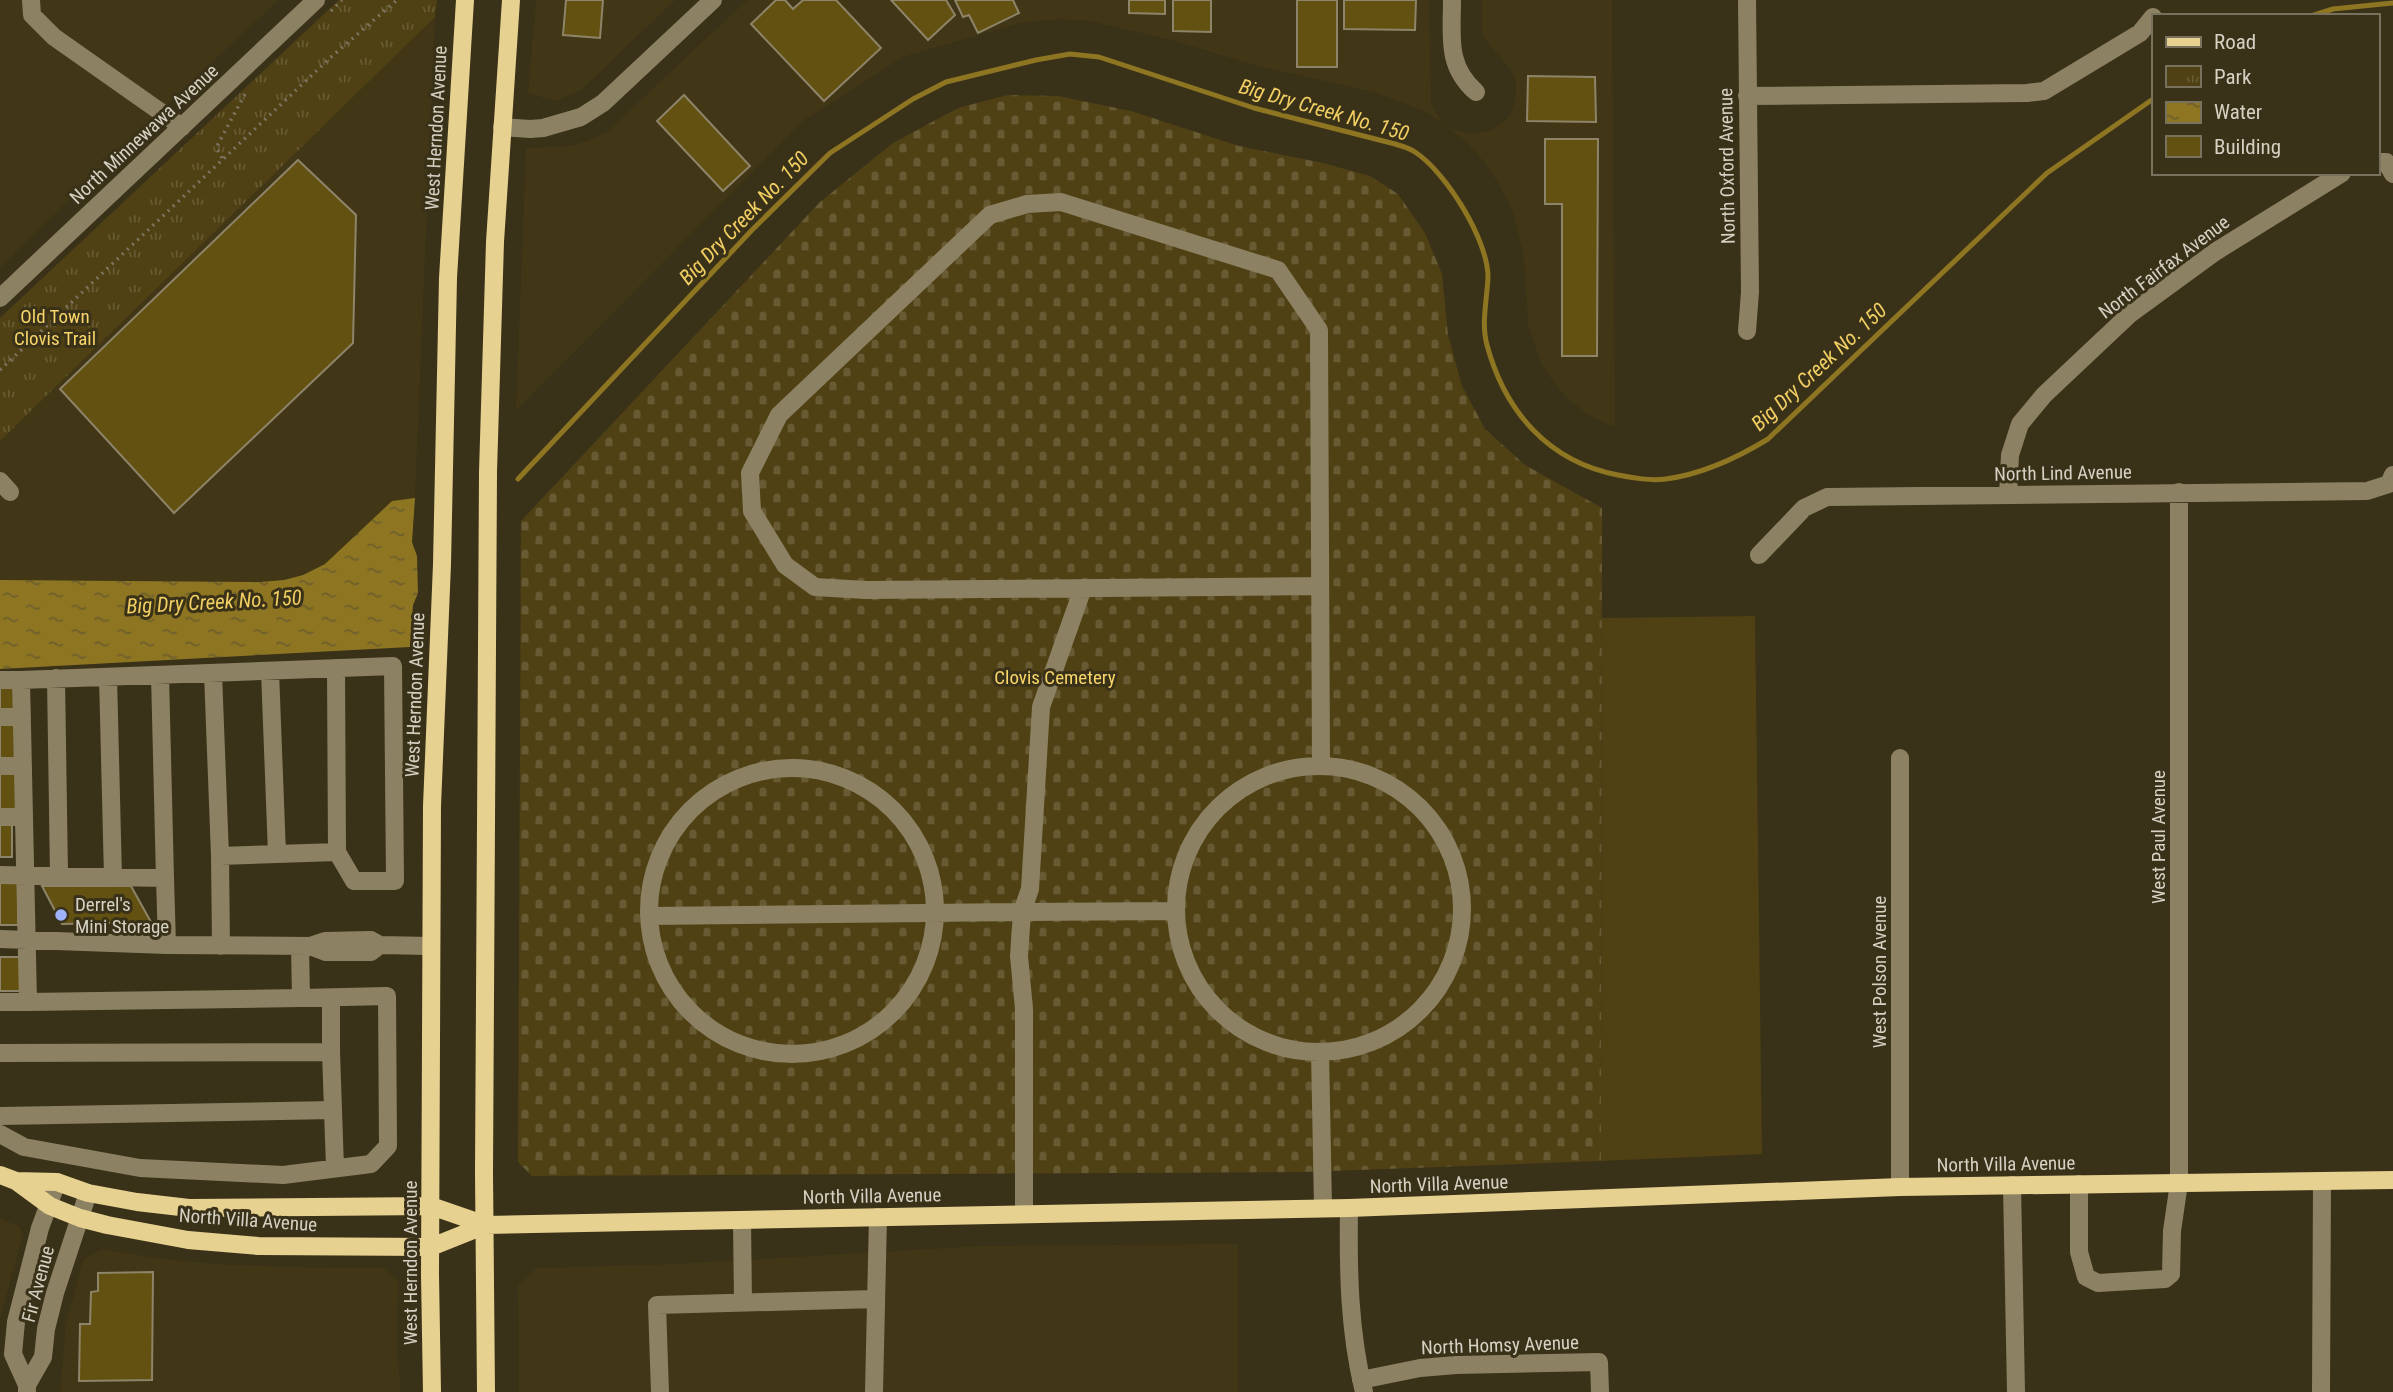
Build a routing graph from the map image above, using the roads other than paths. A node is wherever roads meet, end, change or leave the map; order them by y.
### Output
1 (31, 0) edge
2 (316, 0) edge
3 (465, 0) edge
4 (511, 0) edge
5 (713, 0) edge
6 (1452, 0) edge
7 (1747, 0) edge
8 (2152, 19) edge
9 (1476, 92) dead end
10 (1747, 96) junction
11 (182, 127) junction
12 (502, 127) junction
13 (2339, 175) edge
14 (0, 298) edge
15 (1747, 331) dead end
16 (2391, 479) edge
17 (2179, 492) junction
18 (2008, 495) junction
19 (1759, 555) dead end
20 (1320, 586) junction
21 (1083, 588) junction
22 (335, 668) junction
23 (270, 671) junction
24 (213, 673) junction
25 (160, 675) junction
26 (108, 677) junction
27 (56, 678) junction
28 (0, 680) edge
29 (21, 680) junction
30 (0, 717) edge
31 (22, 717) junction
32 (1900, 758) dead end
33 (0, 766) edge
34 (23, 766) junction
35 (1321, 766) junction
36 (0, 817) edge
37 (24, 817) junction
38 (337, 852) junction
39 (277, 855) junction
40 (220, 856) junction
41 (0, 875) edge
42 (25, 875) junction
43 (60, 876) junction
44 (113, 877) junction
45 (165, 878) junction
46 (1176, 911) junction
47 (1022, 912) junction
48 (936, 913) junction
49 (649, 916) junction
50 (0, 939) edge
51 (27, 939) junction
52 (167, 945) junction
53 (221, 946) junction
54 (305, 946) junction
55 (430, 946) junction
56 (301, 998) junction
57 (331, 998) junction
58 (0, 1002) edge
59 (28, 1002) junction
60 (331, 1052) junction
61 (1320, 1052) junction
62 (0, 1053) edge
63 (333, 1110) junction
64 (0, 1116) edge
65 (0, 1134) edge
66 (335, 1168) junction
67 (8, 1178) edge
68 (2393, 1180) edge
69 (2322, 1181) junction
70 (57, 1182) junction
71 (2179, 1183) junction
72 (2079, 1184) junction
73 (2012, 1185) junction
74 (1900, 1187) junction
75 (88, 1193) junction
76 (50, 1206) junction
77 (431, 1206) junction
78 (1349, 1208) junction
79 (1322, 1209) junction
80 (1024, 1213) junction
81 (878, 1217) junction
82 (80, 1218) junction
83 (742, 1220) junction
84 (486, 1226) junction
85 (431, 1247) junction
86 (876, 1299) junction
87 (743, 1302) junction
88 (1362, 1386) edge
89 (27, 1388) edge
90 (432, 1392) edge
91 (486, 1392) edge
92 (660, 1392) edge
93 (874, 1392) edge
94 (1600, 1392) edge
95 (2016, 1392) edge
96 (2321, 1392) edge

1 - 11 street
2 - 11 street, North Minnewawa Avenue
3 - 55 main road, West Herndon Avenue
4 - 12 main road
5 - 12 street
6 - 9 street
7 - 10 street, North Oxford Avenue
8 - 10 street
10 - 15 street, North Oxford Avenue
11 - 14 street, North Minnewawa Avenue
12 - 84 main road
13 - 18 street, North Fairfax Avenue
16 - 17 street, North Lind Avenue
17 - 18 street, North Lind Avenue
17 - 71 street, West Paul Avenue
18 - 19 street, North Lind Avenue
20 - 21 street
20 - 21 street
20 - 35 street
21 - 47 street
22 - 23 street
22 - 38 street
22 - 38 street
23 - 24 street
23 - 39 street
24 - 25 street
24 - 40 street
25 - 26 street
25 - 45 street
26 - 27 street
26 - 44 street
27 - 29 street
27 - 43 street
28 - 29 street
29 - 31 street
30 - 31 street
31 - 34 street
32 - 74 street, West Polson Avenue
33 - 34 street
34 - 37 street
35 - 46 street
35 - 61 street
36 - 37 street
37 - 42 street
38 - 39 street
39 - 40 street
40 - 53 street
41 - 42 street
42 - 43 street
42 - 51 street
43 - 44 street
44 - 45 street
45 - 52 street
46 - 47 street
46 - 61 street
47 - 48 street
47 - 80 street
48 - 49 street
48 - 49 street
48 - 49 street
50 - 51 street
51 - 52 street
51 - 59 street
52 - 53 street
53 - 54 street
54 - 55 street
54 - 56 street
55 - 77 main road, West Herndon Avenue
56 - 57 street
56 - 59 street
57 - 60 street
57 - 66 street
58 - 59 street
60 - 62 street
60 - 63 street
61 - 79 street
63 - 64 street
63 - 66 street
65 - 66 street
67 - 70 main road, North Villa Avenue
67 - 76 main road, North Villa Avenue
68 - 69 main road, North Villa Avenue
69 - 71 main road, North Villa Avenue
69 - 96 street
70 - 75 main road, North Villa Avenue
70 - 76 street, Fir Avenue
71 - 72 main road, North Villa Avenue
71 - 72 street, West Paul Avenue
72 - 73 main road, North Villa Avenue
73 - 74 main road, North Villa Avenue
73 - 95 street
74 - 78 main road, North Villa Avenue
75 - 77 main road, North Villa Avenue
75 - 82 street, Fir Avenue
76 - 82 main road, North Villa Avenue
76 - 89 street, Fir Avenue
77 - 84 main road, North Villa Avenue
77 - 85 main road, West Herndon Avenue
78 - 79 main road, North Villa Avenue
78 - 88 street
79 - 80 main road, North Villa Avenue
80 - 81 main road, North Villa Avenue
81 - 83 main road, North Villa Avenue
81 - 86 street
82 - 85 main road, North Villa Avenue
82 - 89 street, Fir Avenue
83 - 84 main road, North Villa Avenue
83 - 87 street
84 - 85 main road, North Villa Avenue
84 - 91 main road
85 - 90 main road, West Herndon Avenue
86 - 87 street
86 - 93 street
87 - 92 street
88 - 94 street, North Homsy Avenue

